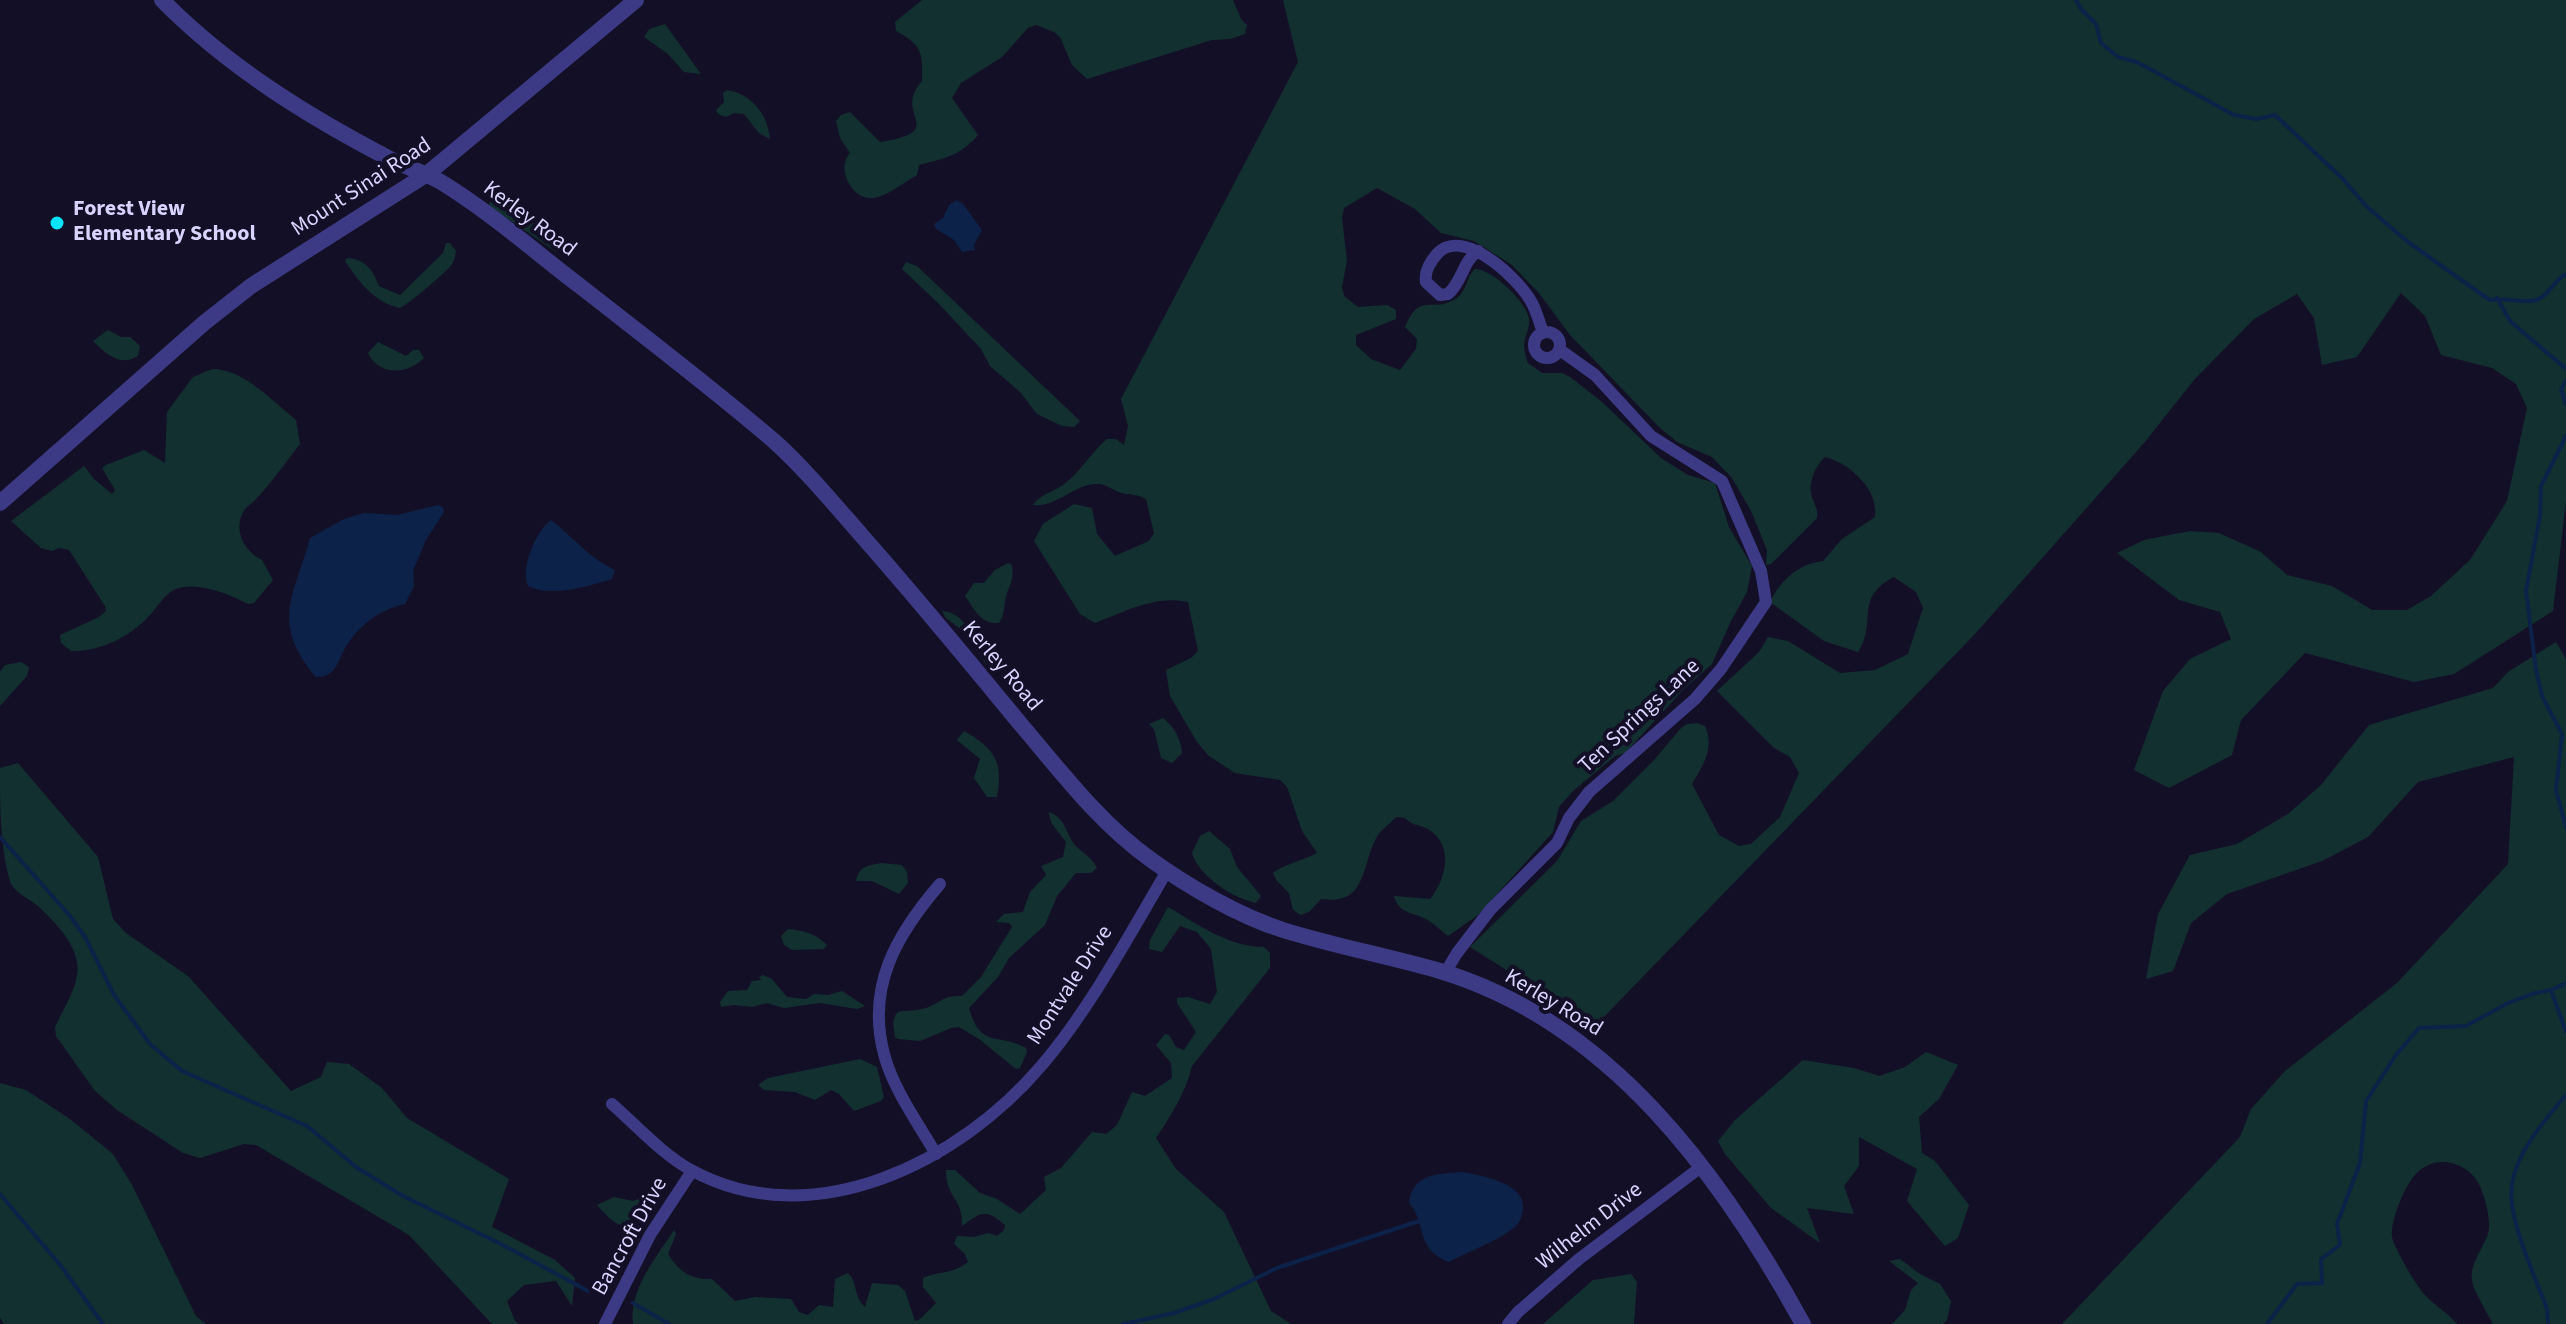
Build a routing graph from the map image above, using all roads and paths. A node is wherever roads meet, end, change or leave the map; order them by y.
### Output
1 (162, 0) edge
2 (636, 0) edge
3 (427, 174) junction
4 (1478, 251) junction
5 (1543, 333) junction
6 (1560, 350) junction
7 (0, 503) edge
8 (1167, 871) junction
9 (940, 884) dead end
10 (1445, 973) junction
11 (612, 1104) dead end
12 (936, 1154) junction
13 (1701, 1167) junction
14 (692, 1171) junction
15 (605, 1324) edge
16 (1508, 1324) edge
17 (1803, 1324) edge

1 - 3 street, Kerley Road
2 - 3 street, Mount Sinai Road
3 - 7 street, Mount Sinai Road
3 - 8 street, Kerley Road
4 - 4 street
4 - 5 street, Ten Springs Lane
5 - 6 street, Ten Springs Lane
5 - 6 street, Ten Springs Lane
6 - 10 street, Ten Springs Lane
8 - 10 street, Kerley Road
8 - 12 street, Montvale Drive
9 - 12 street
10 - 13 street, Kerley Road
11 - 14 street, Montvale Drive
12 - 14 street, Montvale Drive
13 - 16 street, Wilhelm Drive
13 - 17 street, Kerley Road
14 - 15 street, Bancroft Drive

